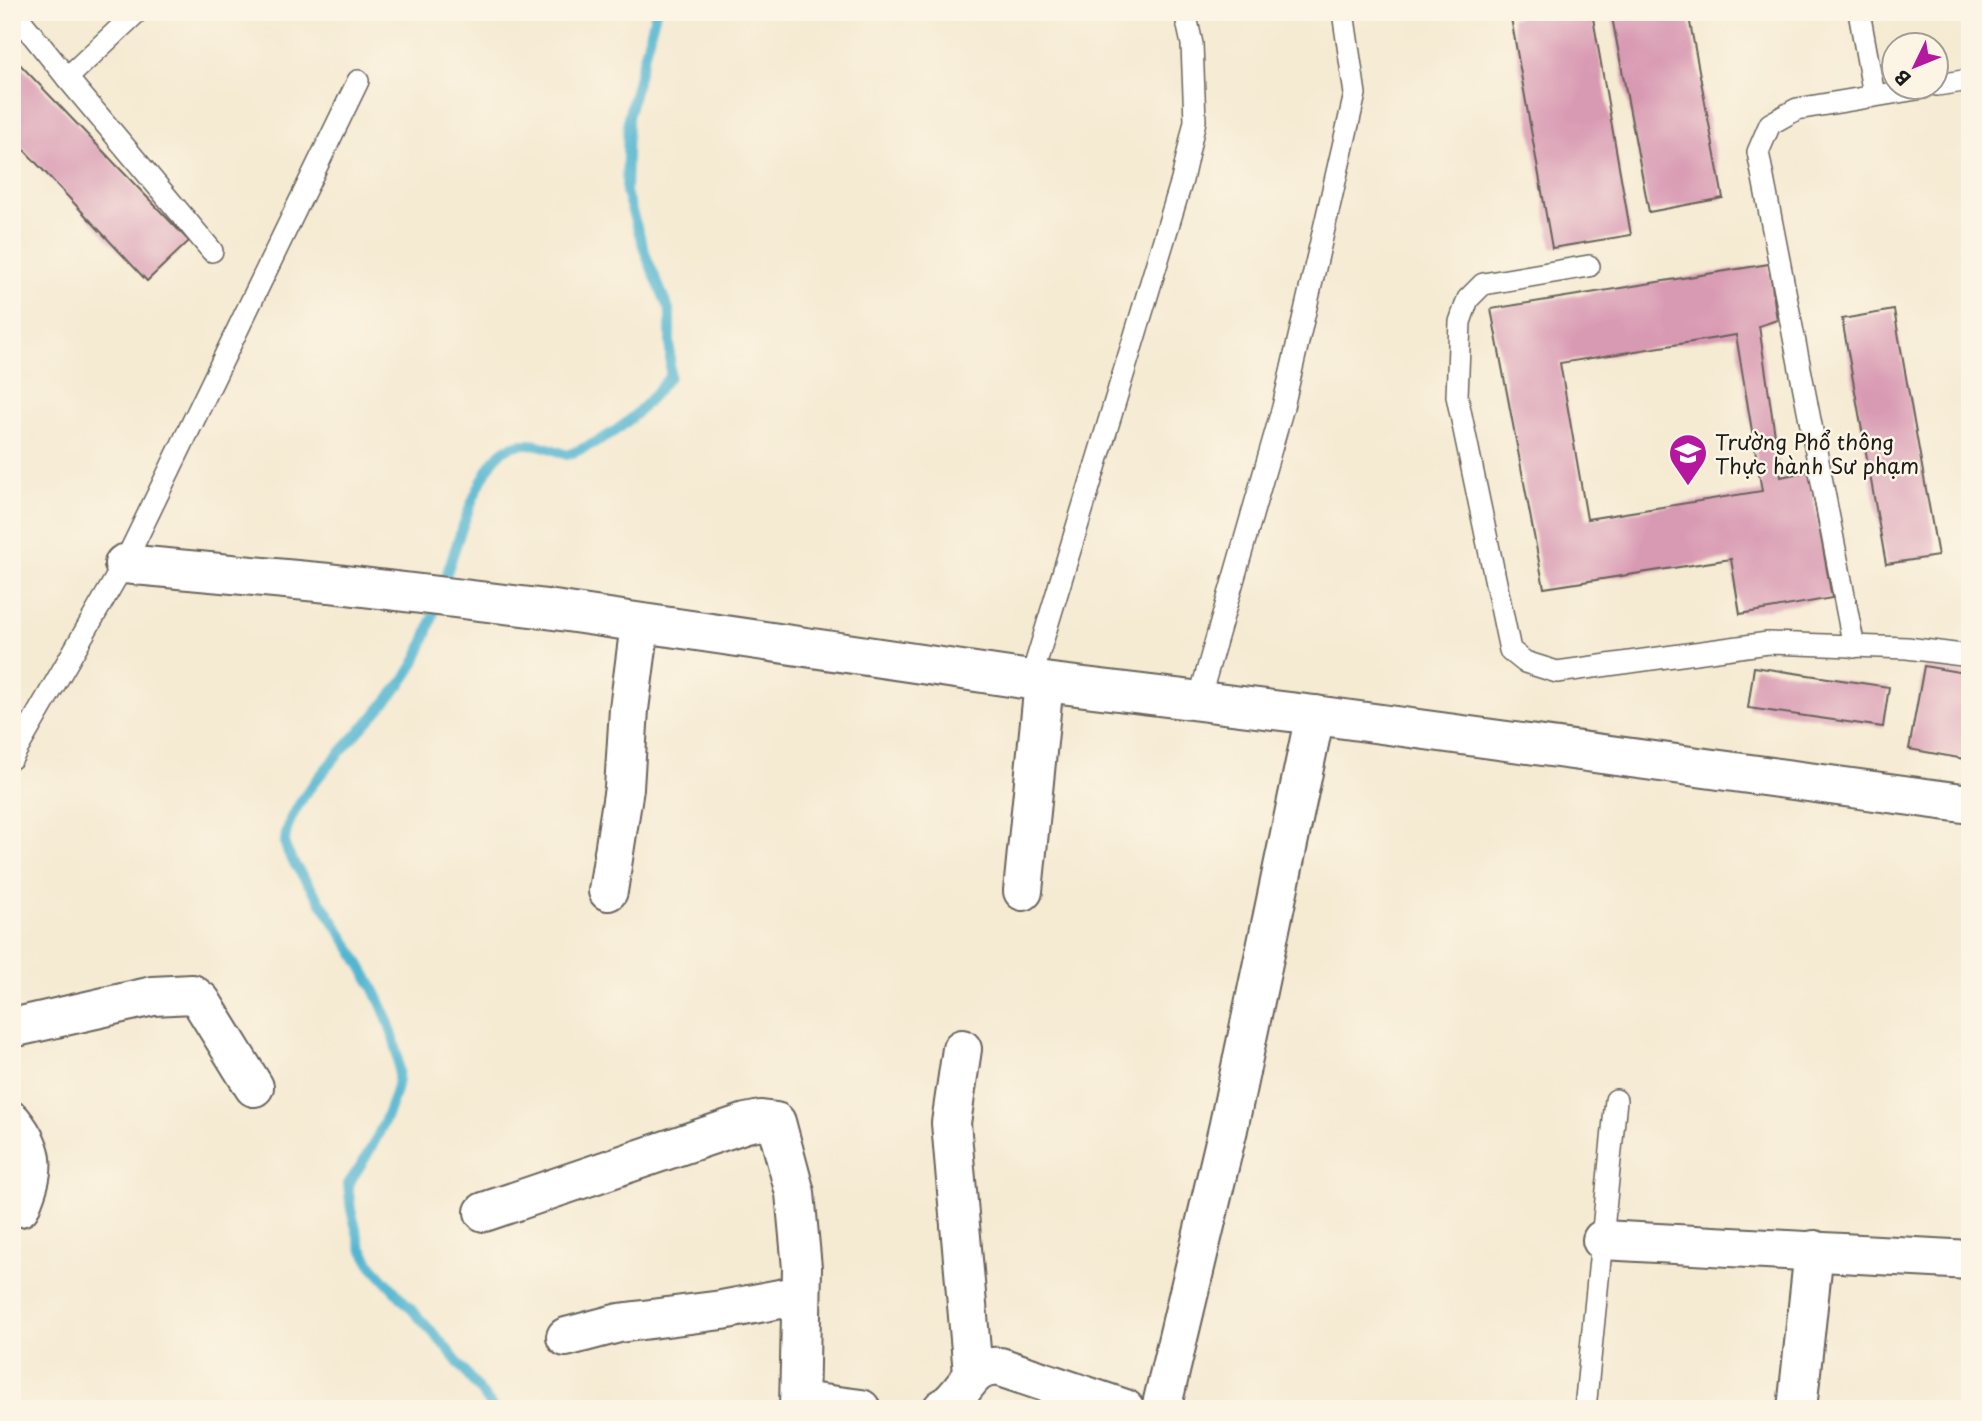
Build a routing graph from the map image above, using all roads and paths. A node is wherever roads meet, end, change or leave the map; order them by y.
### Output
1 (14, 12) edge
2 (137, 12) edge
3 (1185, 12) edge
4 (1343, 12) edge
5 (1859, 12) edge
6 (67, 78) junction
7 (1970, 80) edge
8 (358, 82) dead end
9 (1951, 83) edge
10 (1881, 94) edge
11 (1874, 95) junction
12 (212, 251) dead end
13 (1589, 266) dead end
14 (124, 564) junction
15 (640, 624) junction
16 (1854, 647) junction
17 (1970, 656) edge
18 (1038, 681) junction
19 (1198, 703) junction
20 (1315, 715) junction
21 (12, 758) edge
22 (1970, 804) edge
23 (608, 891) dead end
24 (1023, 891) dead end
25 (12, 1028) edge
26 (962, 1049) dead end
27 (254, 1087) dead end
28 (1616, 1100) dead end
29 (12, 1121) edge
30 (20, 1207) dead end
31 (484, 1212) dead end
32 (1602, 1240) junction
33 (1814, 1250) junction
34 (1970, 1260) edge
35 (801, 1295) junction
36 (566, 1337) dead end
37 (973, 1373) junction
38 (799, 1405) edge
39 (861, 1409) edge
40 (942, 1409) edge
41 (1125, 1409) edge
42 (1161, 1409) edge
43 (1585, 1409) edge
44 (1797, 1409) edge

1 - 6 lane
2 - 6 lane
3 - 18 lane
4 - 19 lane
5 - 11 lane
6 - 12 lane
7 - 9 lane
8 - 14 lane
10 - 11 lane
11 - 16 lane
13 - 16 lane
14 - 15 street
14 - 21 lane
15 - 18 street
15 - 23 street
16 - 17 lane
18 - 19 street
18 - 24 street
19 - 20 street
20 - 22 street
20 - 42 street
25 - 27 street
26 - 37 street
28 - 32 lane
29 - 30 street
31 - 35 street
32 - 33 street
32 - 43 lane
33 - 34 street
33 - 44 street
35 - 36 street
35 - 38 street
37 - 40 street
37 - 41 street
38 - 39 street

